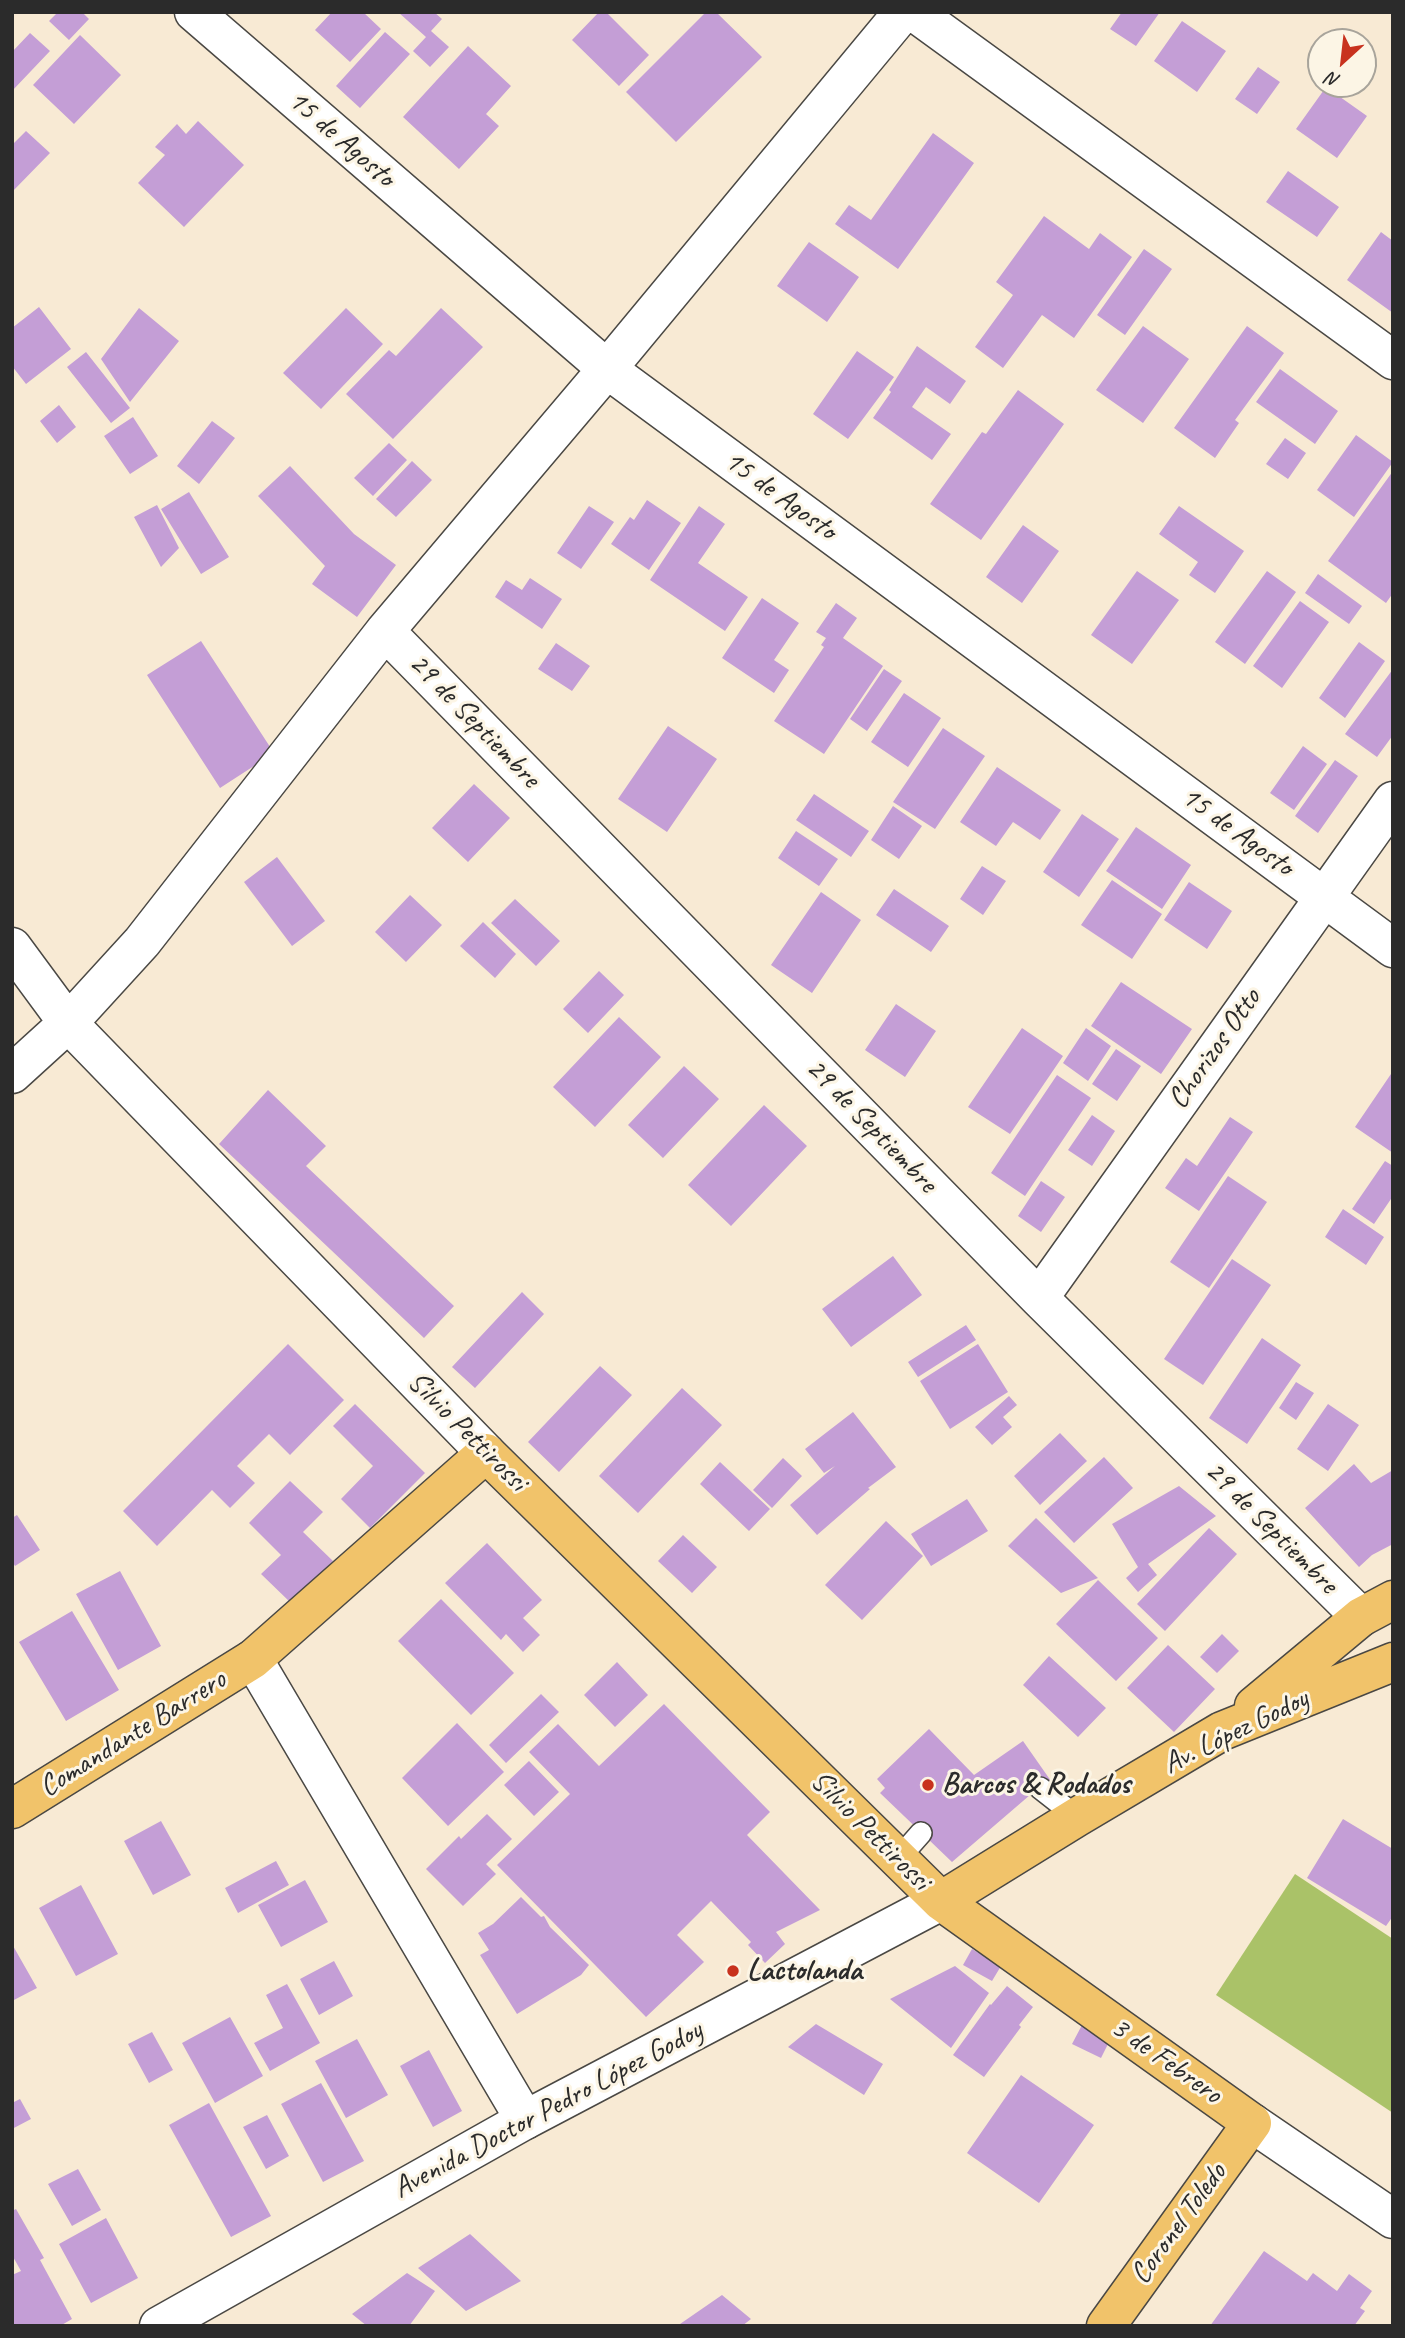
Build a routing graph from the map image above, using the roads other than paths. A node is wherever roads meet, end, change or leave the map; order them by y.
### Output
1 (194, 12) edge
2 (903, 12) edge
3 (914, 12) edge
4 (1393, 360) edge
5 (607, 369) junction
6 (385, 631) junction
7 (1393, 801) edge
8 (1324, 896) junction
9 (12, 947) edge
10 (1393, 947) edge
11 (68, 1023) junction
12 (12, 1074) edge
13 (1039, 1298) junction
14 (486, 1453) junction
15 (1377, 1609) edge
16 (253, 1659) junction
17 (1393, 1662) edge
18 (1222, 1731) junction
19 (1040, 1788) dead end
20 (12, 1809) edge
21 (1077, 1816) junction
22 (941, 1901) junction
23 (525, 2120) junction
24 (1252, 2123) junction
25 (1393, 2219) edge
26 (159, 2326) edge
27 (1106, 2326) edge

1 - 5 street, 15 de Agosto
2 - 5 street
3 - 4 street
5 - 6 street
5 - 8 street, 15 de Agosto
6 - 11 street
6 - 13 street, 29 de Septiembre
7 - 8 street, Chorizos Otto
8 - 10 street, 15 de Agosto
8 - 13 street, Chorizos Otto
9 - 11 street, Silvio Pettirossi
11 - 12 street
11 - 14 street, Silvio Pettirossi
13 - 15 street, 29 de Septiembre
14 - 16 main road, Comandante Barrero
14 - 22 main road, Silvio Pettirossi
15 - 18 main road
16 - 20 main road, Comandante Barrero
16 - 23 street
17 - 18 main road, Av. López Godoy
18 - 21 main road, Av. López Godoy
19 - 21 lane
21 - 22 main road, Av. López Godoy
22 - 23 street, Avenida Doctor Pedro López Godoy
22 - 24 main road, 3 de Febrero
23 - 26 street, Avenida Doctor Pedro López Godoy
24 - 25 street, 3 de Febrero
24 - 27 main road, Coronel Toledo

